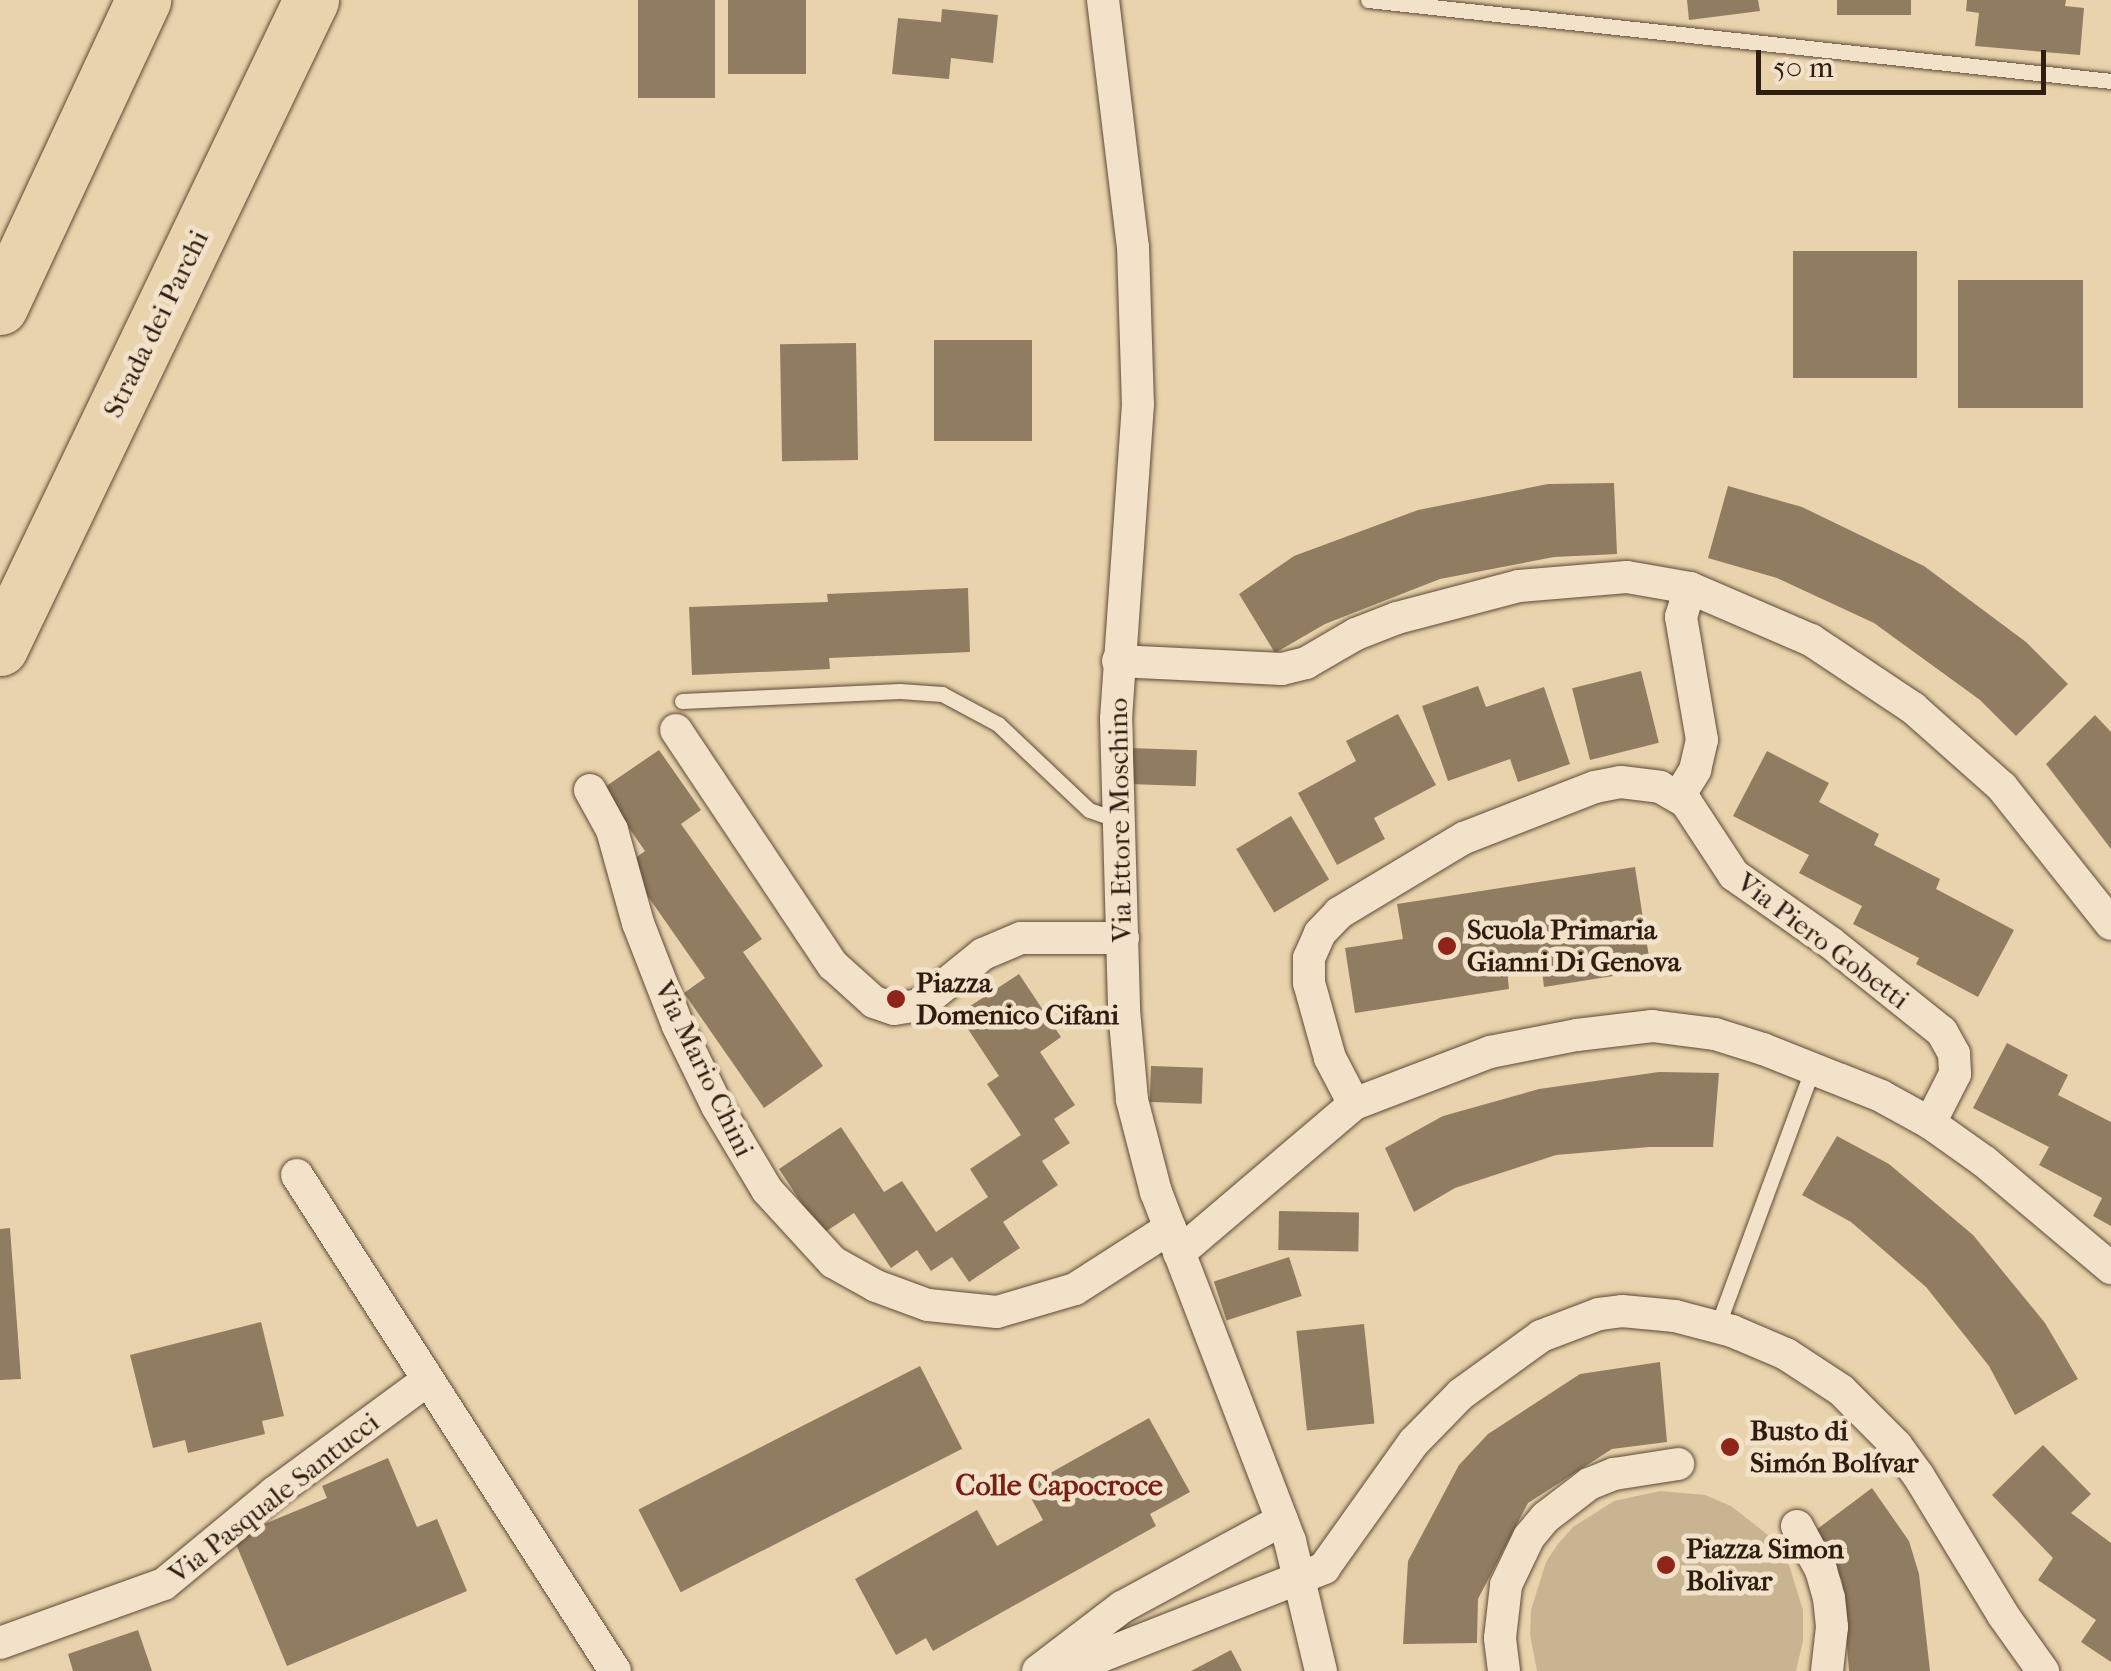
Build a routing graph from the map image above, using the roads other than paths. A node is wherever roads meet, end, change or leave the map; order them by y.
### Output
1 (144, 0) edge
2 (310, 0) edge
3 (1103, 0) edge
4 (1368, 0) edge
5 (2111, 82) edge
6 (0, 307) edge
7 (1690, 588) junction
8 (0, 648) edge
9 (1118, 661) junction
10 (679, 715) joint
11 (590, 790) dead end
12 (1678, 796) junction
13 (1121, 820) junction
14 (2111, 924) edge
15 (1123, 938) junction
16 (1813, 1066) junction
17 (1354, 1104) junction
18 (1930, 1123) junction
19 (297, 1175) dead end
20 (1175, 1240) junction
21 (2111, 1268) edge
22 (1718, 1327) junction
23 (428, 1380) junction
24 (1678, 1464) dead end
25 (1282, 1520) junction
26 (1797, 1526) dead end
27 (1301, 1577) junction
28 (0, 1643) edge
29 (615, 1671) edge
30 (1038, 1671) edge
31 (1064, 1671) edge
32 (1320, 1671) edge
33 (1504, 1671) edge
34 (1827, 1671) edge
35 (2043, 1671) edge

1 - 6 highway
2 - 8 highway, Strada dei Parchi
3 - 9 street, Via Ettore Moschino
4 - 5 lane
7 - 9 street
7 - 12 street
7 - 14 street
9 - 13 street, Via Ettore Moschino
10 - 13 lane
10 - 15 street
11 - 20 street, Via Mario Chini
12 - 17 street
12 - 18 street, Via Piero Gobetti
13 - 15 street, Via Ettore Moschino
15 - 20 street, Via Ettore Moschino
16 - 17 street, Via Mario Chini
16 - 18 street, Via Mario Chini
16 - 22 lane
17 - 20 street, Via Mario Chini
18 - 21 street, Via Mario Chini
19 - 23 street
20 - 25 street, Via Ettore Moschino
22 - 27 street
22 - 35 street
23 - 28 street, Via Pasquale Santucci
23 - 29 street
24 - 33 street
25 - 27 street, Via Ettore Moschino
25 - 30 street
26 - 34 street
27 - 31 street
27 - 32 street, Via Ettore Moschino

